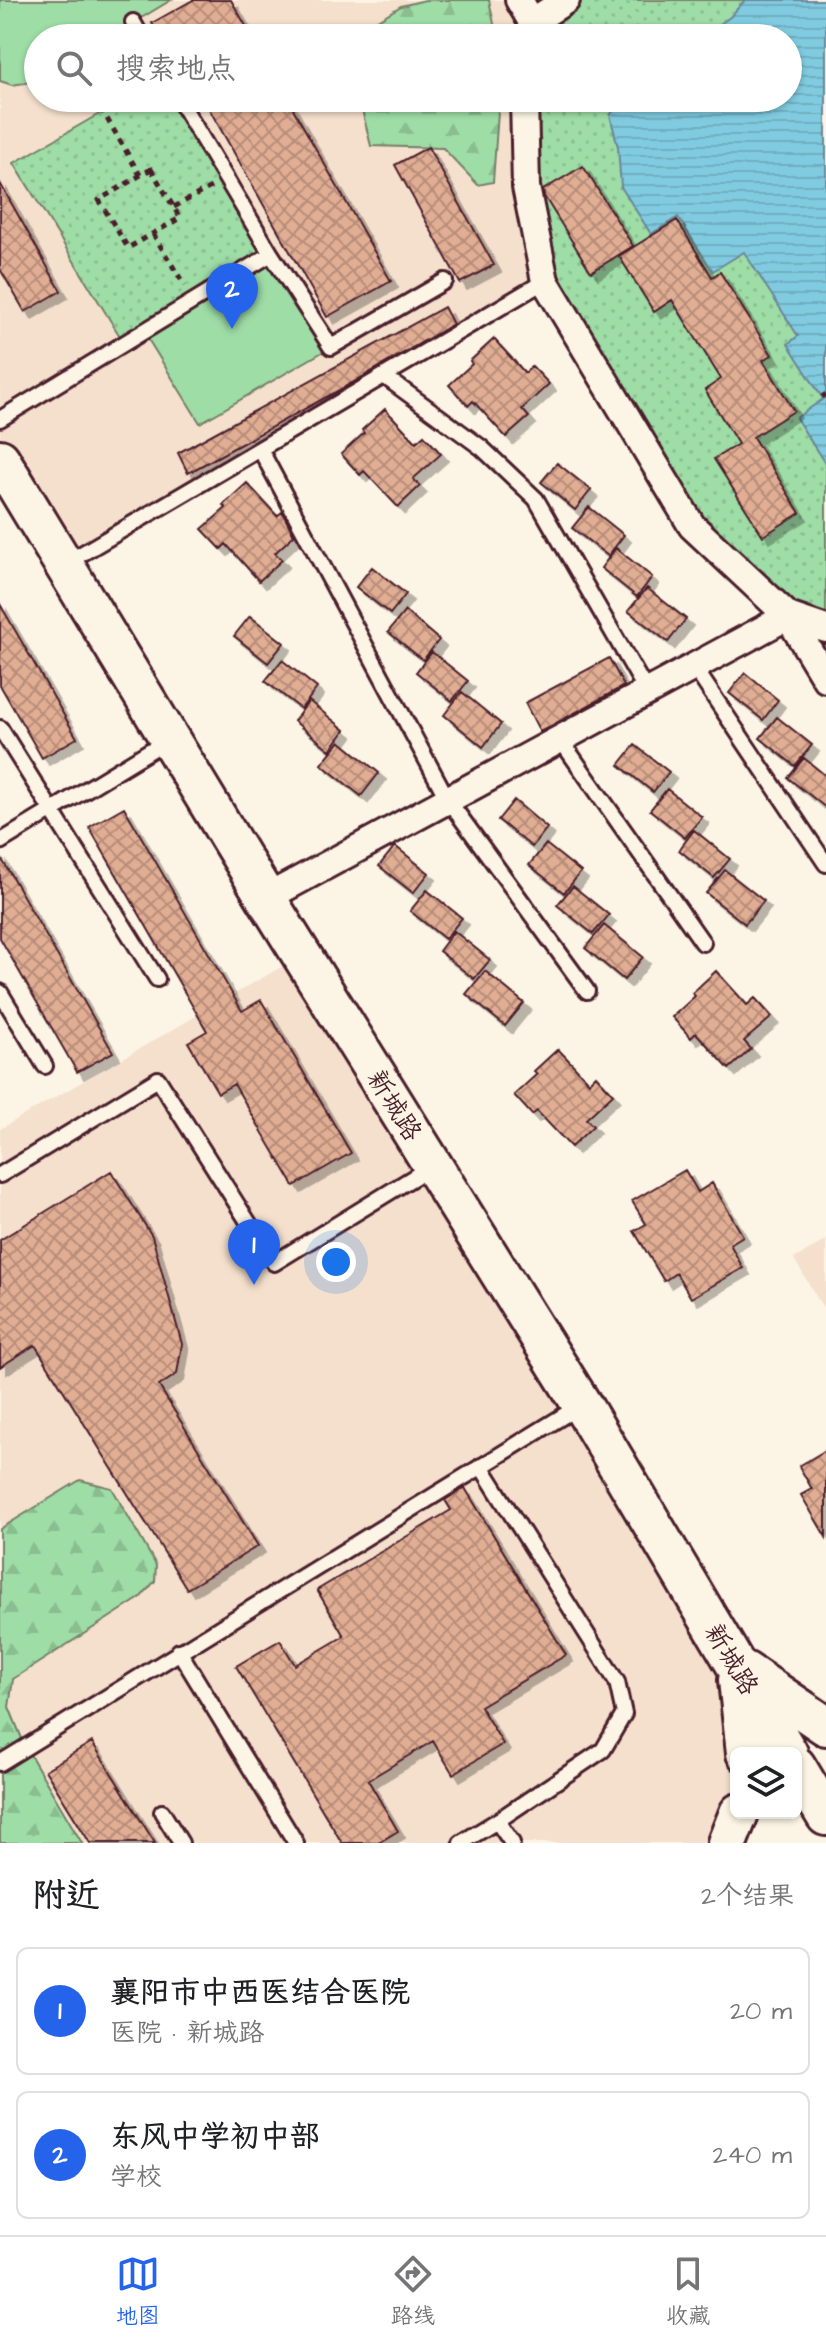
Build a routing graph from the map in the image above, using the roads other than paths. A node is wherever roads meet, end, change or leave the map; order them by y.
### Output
1 (566, 0) edge
2 (527, 20) edge
3 (186, 112) edge
4 (524, 112) edge
5 (271, 254) junction
6 (445, 281) dead end
7 (545, 281) junction
8 (384, 376) junction
9 (0, 419) edge
10 (260, 449) junction
11 (4, 474) edge
12 (63, 564) junction
13 (788, 616) junction
14 (826, 629) edge
15 (694, 667) junction
16 (826, 679) edge
17 (647, 692) junction
18 (0, 728) edge
19 (170, 739) junction
20 (560, 739) junction
21 (448, 800) junction
22 (51, 811) junction
23 (0, 842) edge
24 (826, 864) edge
25 (266, 898) junction
26 (703, 943) dead end
27 (157, 979) dead end
28 (587, 991) dead end
29 (0, 992) edge
30 (45, 1066) dead end
31 (433, 1166) junction
32 (0, 1175) edge
33 (582, 1405) junction
34 (481, 1466) junction
35 (179, 1651) junction
36 (737, 1665) junction
37 (826, 1726) edge
38 (745, 1747) edge
39 (785, 1747) edge
40 (0, 1763) edge
41 (802, 1776) edge
42 (162, 1812) dead end
43 (826, 1816) edge
44 (737, 1819) edge
45 (497, 1821) junction
46 (181, 1843) edge
47 (296, 1843) edge
48 (461, 1843) edge
49 (512, 1843) edge
50 (727, 1843) edge

1 - 2 street
3 - 5 lane
4 - 7 street
5 - 6 lane
5 - 9 lane
7 - 8 lane
7 - 13 street
8 - 10 lane
8 - 17 lane
10 - 12 lane
10 - 21 lane
11 - 12 street, 新城路
12 - 19 street, 新城路
13 - 14 street
13 - 15 street
13 - 16 street
15 - 17 street
15 - 24 lane
17 - 20 street
18 - 22 lane
19 - 22 lane
19 - 25 street, 新城路
20 - 21 street
20 - 26 lane
21 - 25 street
21 - 28 lane
22 - 23 lane
22 - 27 lane
25 - 31 street, 新城路
29 - 30 lane
31 - 32 lane
31 - 33 street, 新城路
33 - 34 lane
33 - 36 street, 新城路
34 - 35 lane
34 - 45 lane
35 - 40 lane
35 - 47 lane
36 - 37 street
36 - 38 street
36 - 39 street, 新城路
41 - 43 street
42 - 46 lane
44 - 50 street
45 - 48 lane
45 - 49 lane

